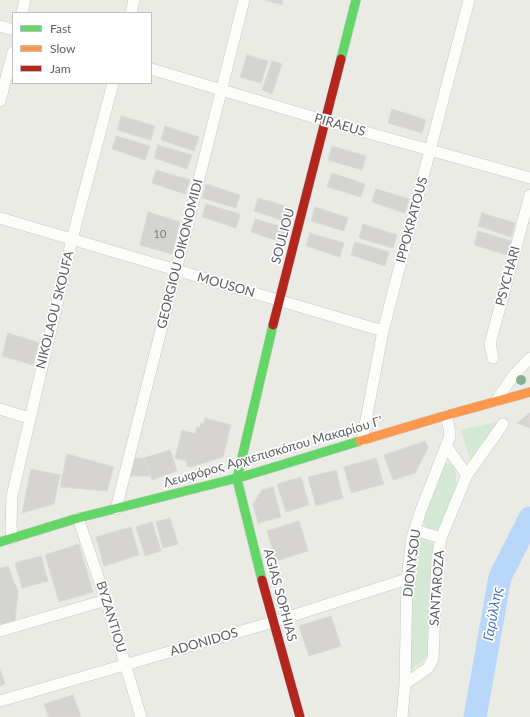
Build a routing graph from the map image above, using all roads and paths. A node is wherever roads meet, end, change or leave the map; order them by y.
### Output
1 (26, 0) edge
2 (134, 0) edge
3 (244, 0) edge
4 (356, 0) edge
5 (469, 0) edge
6 (22, 12) edge
7 (131, 12) edge
8 (0, 26) edge
9 (12, 30) edge
10 (12, 56) edge
11 (152, 69) edge
12 (113, 84) edge
13 (221, 90) junction
14 (0, 101) edge
15 (326, 121) junction
16 (430, 151) junction
17 (530, 178) edge
18 (530, 195) edge
19 (0, 218) edge
20 (72, 239) junction
21 (176, 270) junction
22 (279, 300) junction
23 (383, 331) junction
24 (493, 358) dead end
25 (530, 358) edge
26 (530, 392) edge
27 (496, 401) junction
28 (0, 409) edge
29 (447, 414) junction
30 (30, 418) junction
31 (503, 424) dead end
32 (362, 441) junction
33 (446, 446) junction
34 (467, 475) junction
35 (237, 479) junction
36 (116, 508) junction
37 (78, 518) junction
38 (415, 530) junction
39 (12, 538) junction
40 (441, 538) junction
41 (0, 542) edge
42 (407, 579) junction
43 (106, 600) junction
44 (273, 622) junction
45 (0, 632) edge
46 (126, 665) junction
47 (405, 684) junction
48 (0, 701) edge
49 (141, 717) edge
50 (300, 717) edge
51 (402, 717) edge

1 - 6 street
2 - 7 street
3 - 13 street, GEORGIOU OIKONOMIDI
4 - 15 street, SOULIOU
5 - 16 street, IPPOKRATOUS
8 - 9 street
10 - 14 street
11 - 13 street, PIRAEUS
12 - 20 street, NIKOLAOU SKOUFA
13 - 15 street, PIRAEUS
13 - 21 street, GEORGIOU OIKONOMIDI
15 - 16 street, PIRAEUS
15 - 22 street, SOULIOU
16 - 17 street, PIRAEUS
16 - 23 street, IPPOKRATOUS
18 - 24 street, PSYCHARI
19 - 20 street, MOUSON
20 - 21 street, MOUSON
20 - 30 street, NIKOLAOU SKOUFA
21 - 22 street, MOUSON
21 - 36 street, GEORGIOU OIKONOMIDI
22 - 23 street, MOUSON
22 - 35 street, SOULIOU
23 - 32 street, IPPOKRATOUS
25 - 27 street
26 - 27 street, Λεωφόρος Αρχιεπισκόπου Μακαρίου Γ’
27 - 29 street, Λεωφόρος Αρχιεπισκόπου Μακαρίου Γ’
28 - 30 street
29 - 32 street, Λεωφόρος Αρχιεπισκόπου Μακαρίου Γ’
29 - 33 street, DIONYSOU
30 - 39 street, NIKOLAOU SKOUFA
31 - 34 street, SANTAROZA
32 - 35 street, Λεωφόρος Αρχιεπισκόπου Μακαρίου Γ’
33 - 34 street
33 - 38 street, DIONYSOU
34 - 40 street, SANTAROZA
35 - 36 street, Λεωφόρος Αρχιεπισκόπου Μακαρίου Γ’
35 - 44 street, AGIAS SOPHIAS
36 - 37 street, Λεωφόρος Αρχιεπισκόπου Μακαρίου Γ’
37 - 39 street, Λεωφόρος Αρχιεπισκόπου Μακαρίου Γ’
37 - 43 street, BYZANTIOU
38 - 40 street
38 - 42 street, DIONYSOU
39 - 41 street, Λεωφόρος Αρχιεπισκόπου Μακαρίου Γ’
40 - 47 street, SANTAROZA
42 - 44 street, ADONIDOS
42 - 47 street, DIONYSOU
43 - 45 street
43 - 46 street, BYZANTIOU
44 - 46 street, ADONIDOS
44 - 50 street, AGIAS SOPHIAS
46 - 48 street, ADONIDOS
46 - 49 street, BYZANTIOU
47 - 51 street, DIONYSOU

